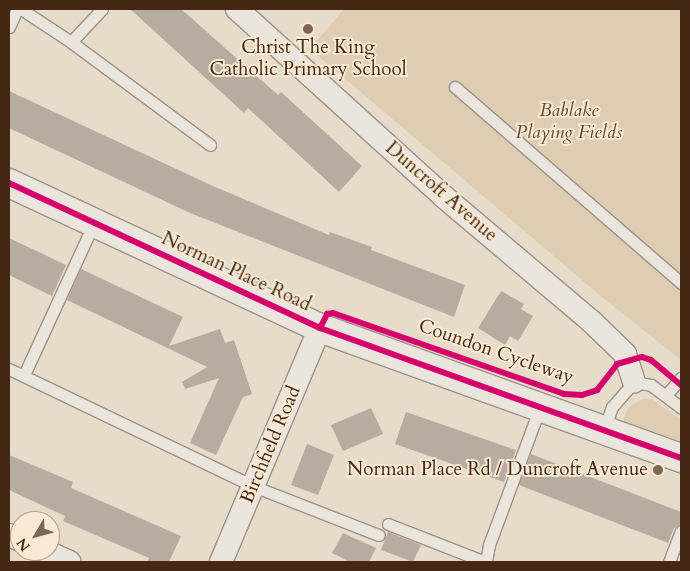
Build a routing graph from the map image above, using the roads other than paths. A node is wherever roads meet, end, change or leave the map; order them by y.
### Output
1 (17, 9) edge
2 (21, 9) edge
3 (102, 9) edge
4 (237, 9) edge
5 (9, 27) edge
6 (71, 42) junction
7 (455, 87) dead end
8 (210, 145) dead end
9 (9, 183) edge
10 (94, 223) junction
11 (681, 283) edge
12 (320, 328) junction
13 (9, 368) edge
14 (24, 375) junction
15 (681, 378) edge
16 (634, 382) junction
17 (666, 395) junction
18 (540, 407) junction
19 (681, 408) edge
20 (604, 430) junction
21 (681, 458) edge
22 (253, 486) junction
23 (388, 524) dead end
24 (681, 531) edge
25 (379, 535) dead end
26 (221, 562) edge
27 (486, 562) edge
28 (669, 562) edge

1 - 5 lane
2 - 6 lane
3 - 6 lane
4 - 16 street, Duncroft Avenue
6 - 8 lane
7 - 11 lane
9 - 10 street, Norman Place Road
10 - 12 street, Norman Place Road
10 - 14 lane
12 - 18 street, Norman Place Road
12 - 22 street, Birchfield Road
13 - 14 lane
14 - 22 lane
15 - 17 lane
16 - 17 lane
16 - 20 lane
17 - 19 lane
18 - 20 street, Norman Place Road
18 - 27 lane
20 - 21 street, Norman Place Road
22 - 25 lane
22 - 26 street, Birchfield Road
23 - 27 lane
24 - 28 lane

